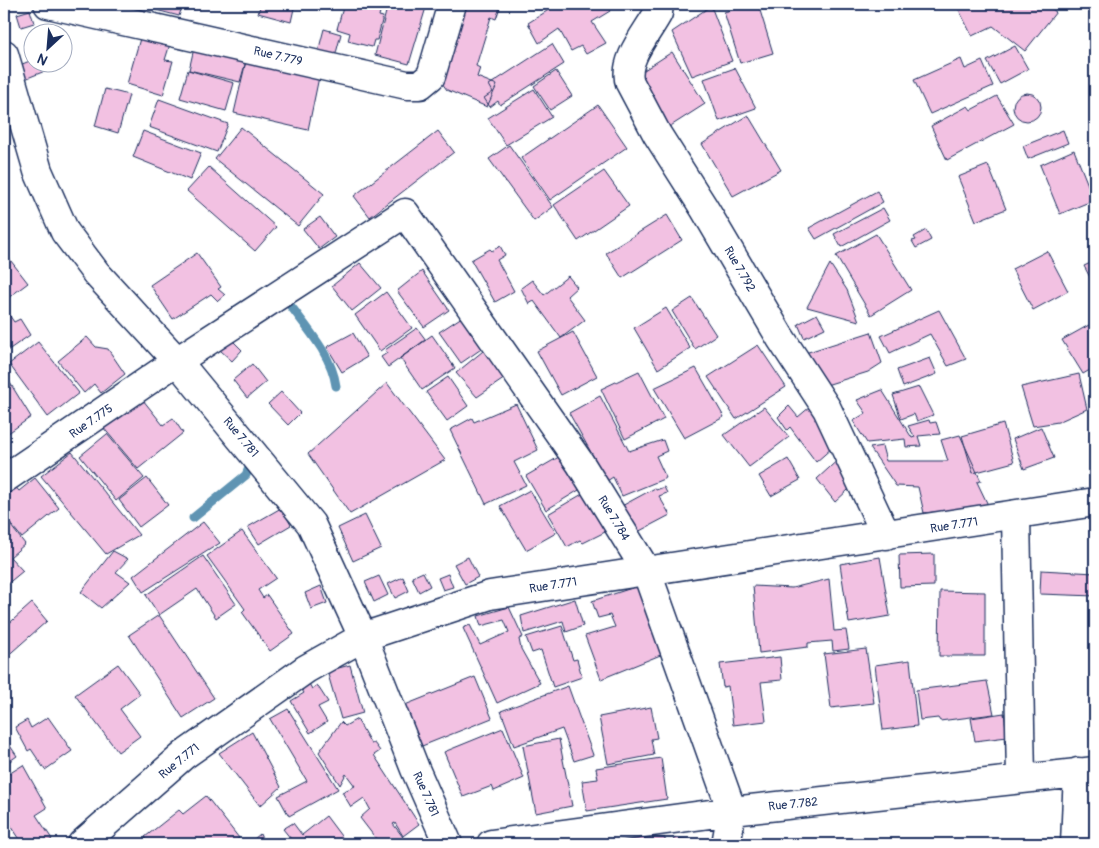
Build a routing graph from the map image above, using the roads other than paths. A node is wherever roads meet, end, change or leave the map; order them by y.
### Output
1 (48, 4) edge
2 (452, 4) edge
3 (659, 4) edge
4 (4, 54) edge
5 (417, 228) joint
6 (177, 361) junction
7 (4, 479) edge
8 (1095, 502) edge
9 (1016, 516) junction
10 (886, 535) junction
11 (646, 570) junction
12 (363, 637) junction
13 (1087, 771) edge
14 (1021, 778) junction
15 (732, 810) junction
16 (82, 844) edge
17 (448, 844) edge
18 (491, 844) edge
19 (726, 844) edge
20 (1075, 844) edge

1 - 2 street, Rue 7.779
3 - 10 street, Rue 7.792
4 - 6 street, Rue 7.781
5 - 6 street, Rue 7.775
5 - 11 street, Rue 7.784
6 - 7 street, Rue 7.775
6 - 12 street, Rue 7.781
8 - 9 street, Rue 7.771
9 - 10 street, Rue 7.771
9 - 14 street
10 - 11 street, Rue 7.771
11 - 12 street, Rue 7.771
11 - 15 street, Rue 7.784
12 - 16 street, Rue 7.771
12 - 17 street, Rue 7.781
13 - 14 street, Rue 7.782
13 - 20 street
14 - 15 street, Rue 7.782
15 - 18 street, Rue 7.782
15 - 19 street, Rue 7.784

